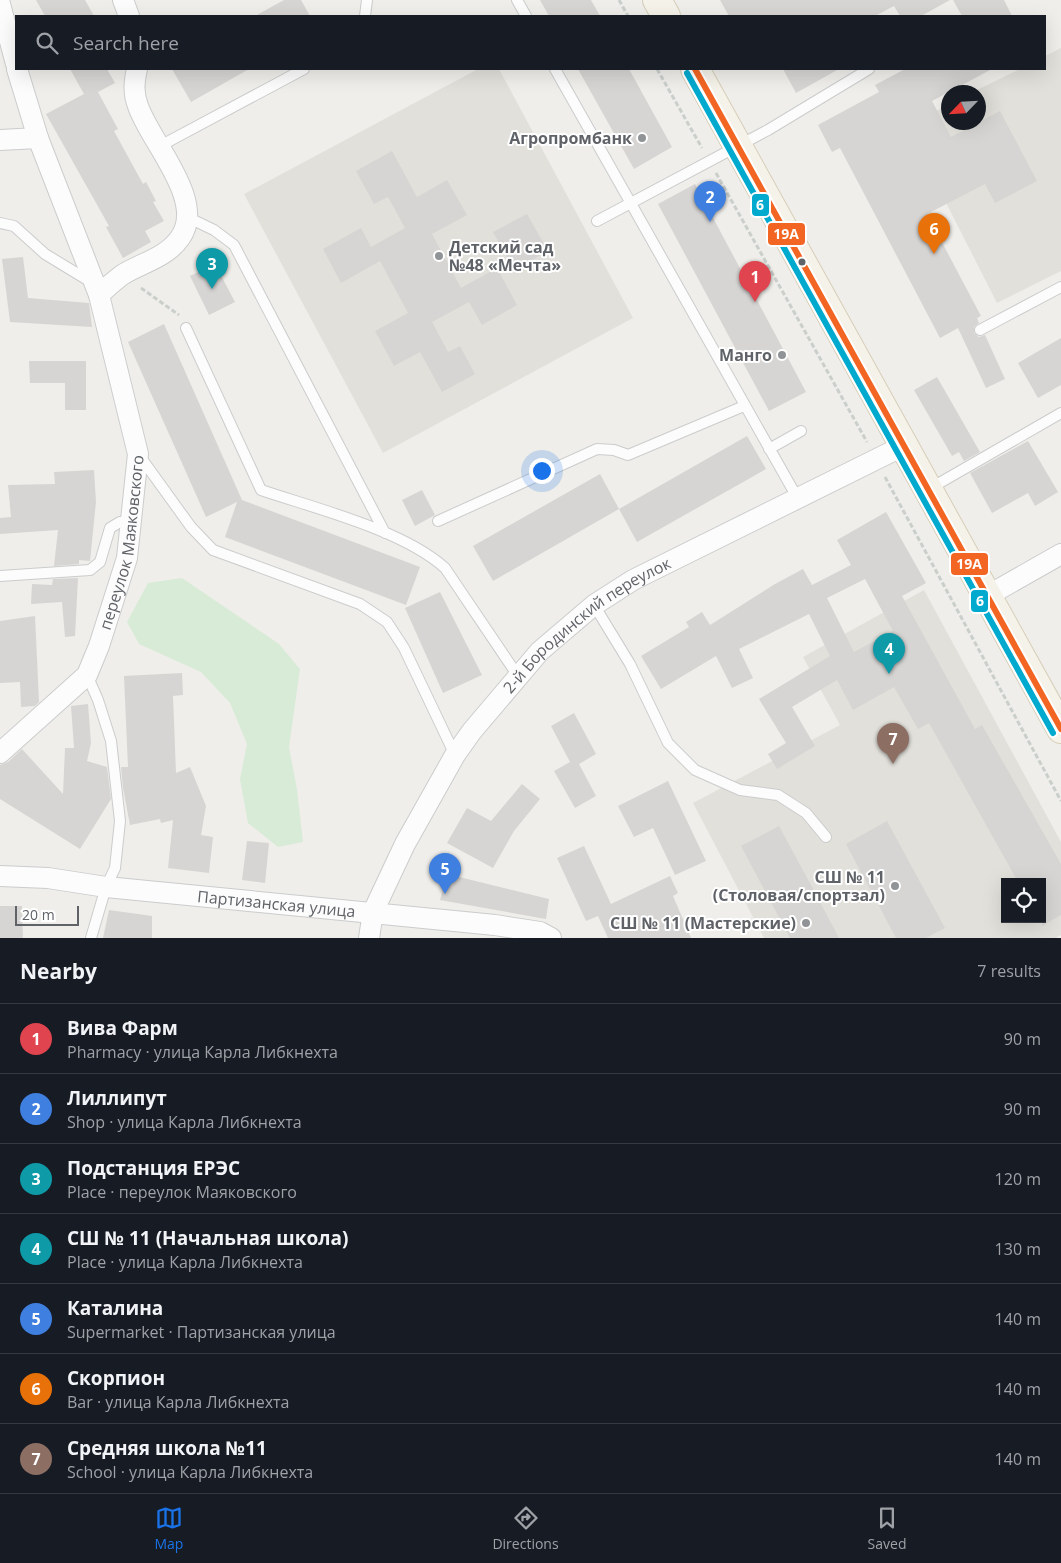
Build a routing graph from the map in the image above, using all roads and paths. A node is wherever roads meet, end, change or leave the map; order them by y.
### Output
1 (123, 0) edge
2 (368, 0) edge
3 (517, 0) edge
4 (619, 0) edge
5 (657, 0) edge
6 (0, 4) edge
7 (129, 15) edge
8 (365, 15) edge
9 (525, 15) edge
10 (627, 15) edge
11 (665, 15) edge
12 (15, 60) edge
13 (17, 70) edge
14 (137, 70) edge
15 (302, 70) edge
16 (557, 70) edge
17 (658, 70) edge
18 (696, 70) edge
19 (867, 70) edge
20 (38, 138) junction
21 (0, 140) edge
22 (737, 145) junction
23 (160, 146) junction
24 (709, 160) junction
25 (631, 204) junction
26 (189, 218) junction
27 (597, 221) dead end
28 (0, 223) edge
29 (122, 275) junction
30 (1061, 287) edge
31 (96, 289) junction
32 (186, 328) joint
33 (980, 330) dead end
34 (744, 406) junction
35 (1061, 413) edge
36 (801, 431) dead end
37 (903, 446) junction
38 (769, 449) junction
39 (138, 454) junction
40 (875, 460) junction
41 (928, 489) junction
42 (798, 499) junction
43 (132, 521) junction
44 (438, 521) dead end
45 (385, 532) junction
46 (1061, 554) edge
47 (0, 576) edge
48 (987, 596) junction
49 (594, 605) junction
50 (87, 675) junction
51 (518, 676) junction
52 (1061, 729) edge
53 (0, 753) edge
54 (455, 755) junction
55 (1061, 801) edge
56 (826, 837) dead end
57 (0, 876) edge
58 (106, 887) junction
59 (373, 912) junction
60 (90, 938) edge
61 (369, 938) edge
62 (551, 938) edge

1 - 7 street
2 - 8 lane
3 - 9 lane
4 - 10 path
5 - 11 main road
6 - 12 street
13 - 20 street, переулок Маяковского
14 - 23 street
15 - 23 lane
16 - 25 lane
17 - 24 path
18 - 22 main road
19 - 22 lane
20 - 21 street
20 - 31 street, переулок Маяковского
22 - 24 lane
22 - 37 main road
23 - 26 street
24 - 25 lane
24 - 40 path
25 - 27 lane
25 - 34 lane
26 - 29 street
26 - 45 lane
28 - 31 lane
29 - 31 street
29 - 32 path
30 - 33 lane
31 - 39 street, переулок Маяковского
32 - 45 lane
34 - 38 lane
34 - 44 lane
35 - 41 lane
36 - 38 lane
37 - 40 street, 2-й Бородинский переулок
37 - 41 main road
38 - 42 lane
39 - 43 street, переулок Маяковского
39 - 54 lane
40 - 42 street, 2-й Бородинский переулок
40 - 55 path
41 - 48 main road
42 - 49 street, 2-й Бородинский переулок
43 - 47 lane
43 - 50 street, переулок Маяковского
45 - 51 lane
46 - 48 street
48 - 52 main road
49 - 51 street, 2-й Бородинский переулок
49 - 56 lane
50 - 53 street, переулок Маяковского
50 - 58 lane
51 - 54 street, 2-й Бородинский переулок
54 - 59 street, 2-й Бородинский переулок
57 - 58 street, Партизанская улица
58 - 59 street, Партизанская улица
58 - 60 lane
59 - 61 street, 2-й Бородинский переулок
59 - 62 street, Партизанская улица

